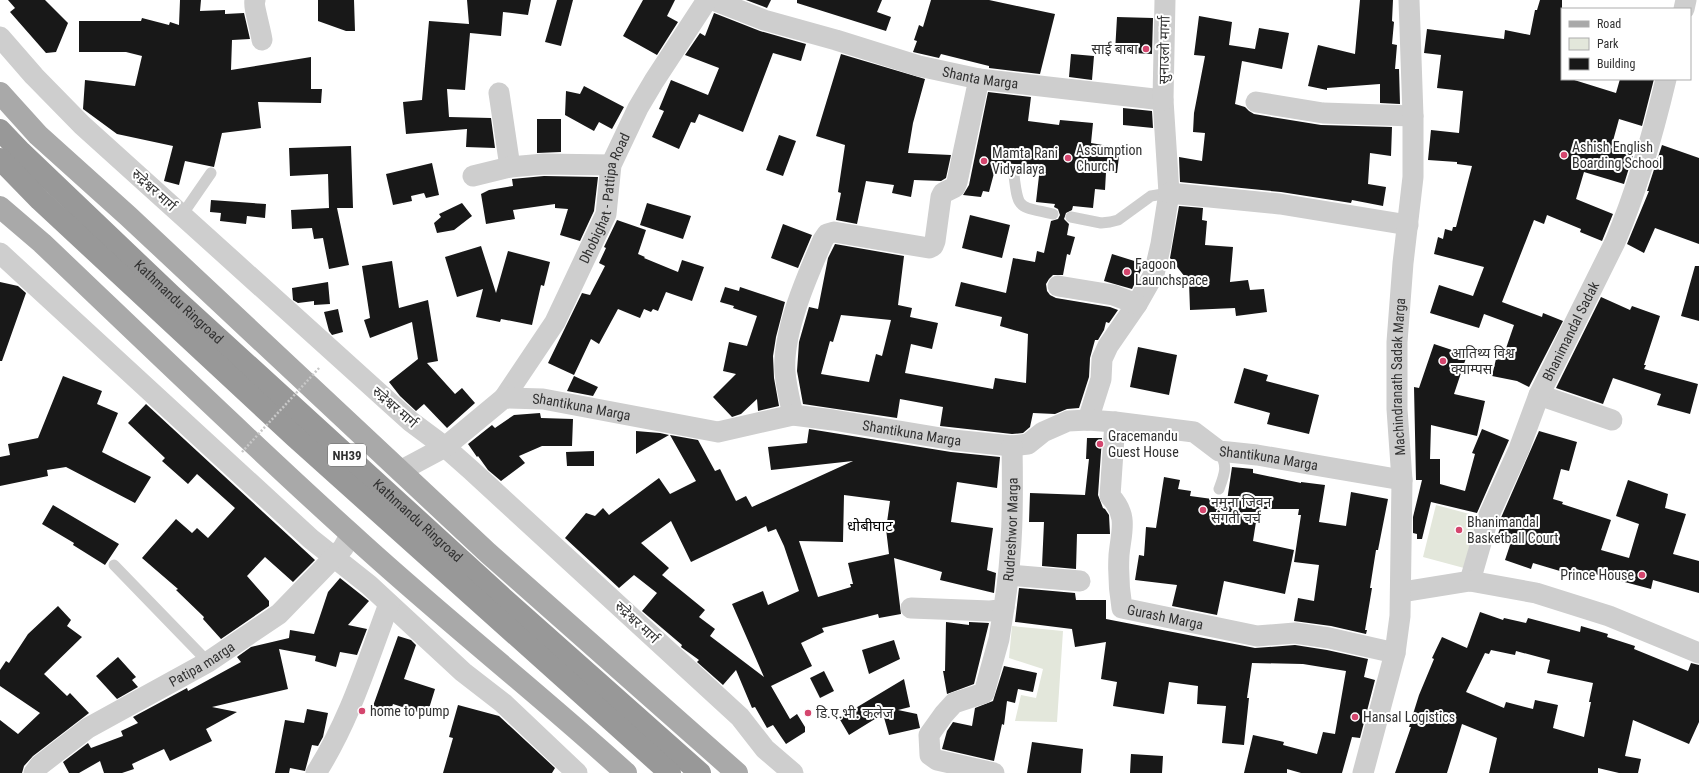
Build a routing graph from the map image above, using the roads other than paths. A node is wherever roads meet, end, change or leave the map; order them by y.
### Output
1 (255, 0) edge
2 (707, 0) edge
3 (713, 0) edge
4 (1164, 0) edge
5 (1409, 0) edge
6 (0, 37) edge
7 (262, 40) dead end
8 (978, 79) junction
9 (1666, 80) edge
10 (0, 93) edge
11 (499, 93) dead end
12 (1164, 100) junction
13 (1256, 102) dead end
14 (1413, 116) junction
15 (0, 130) edge
16 (0, 160) edge
17 (611, 164) junction
18 (510, 167) junction
19 (211, 173) dead end
20 (1014, 175) dead end
21 (473, 176) dead end
22 (1169, 193) junction
23 (0, 207) edge
24 (1053, 214) dead end
25 (182, 215) junction
26 (1071, 217) dead end
27 (1408, 225) junction
28 (0, 253) edge
29 (1058, 286) dead end
30 (1137, 304) junction
31 (1539, 395) junction
32 (504, 398) junction
33 (792, 415) junction
34 (1088, 420) junction
35 (1612, 420) dead end
36 (1115, 422) junction
37 (1012, 446) junction
38 (437, 450) junction
39 (1219, 451) junction
40 (400, 471) junction
41 (1402, 480) junction
42 (1219, 489) dead end
43 (351, 534) junction
44 (334, 556) junction
45 (114, 565) dead end
46 (1009, 575) junction
47 (1080, 581) dead end
48 (1470, 581) junction
49 (1402, 592) junction
50 (389, 604) junction
51 (911, 608) dead end
52 (1002, 608) junction
53 (1395, 653) junction
54 (1699, 653) edge
55 (208, 662) junction
56 (34, 773) edge
57 (316, 773) edge
58 (577, 773) edge
59 (626, 773) edge
60 (670, 773) edge
61 (700, 773) edge
62 (738, 773) edge
63 (793, 773) edge
64 (994, 773) edge
65 (1364, 773) edge

1 - 7 street
2 - 17 street, Dhobighat - Pattipa Road
3 - 8 street, Shanta Marga
4 - 12 street, सुनाउलो मार्गा
5 - 14 street, Machindranath Sadak Marga
6 - 25 street, रुद्रेश्वर मार्ग
8 - 12 street, Shanta Marga
8 - 33 street
9 - 31 street, Bhanimandal Sadak
10 - 40 main road
11 - 18 street
12 - 22 street
13 - 14 street
14 - 27 street, Machindranath Sadak Marga
15 - 61 highway, Kathmandu Ringroad / NH39
16 - 60 highway, Kathmandu Ringroad / NH39
17 - 18 street
17 - 32 street, Dhobighat - Pattipa Road
18 - 21 street
19 - 25 lane
20 - 24 lane
22 - 26 lane
22 - 27 street
22 - 30 street
23 - 43 main road
25 - 38 street, रुद्रेश्वर मार्ग
27 - 41 street, Machindranath Sadak Marga
28 - 44 street
29 - 30 street
30 - 34 street
31 - 35 street
31 - 48 street, Bhanimandal Sadak
32 - 33 street, Shantikuna Marga
32 - 38 street
33 - 37 street, Shantikuna Marga
34 - 36 street, Shantikuna Marga
34 - 37 street, Shantikuna Marga
36 - 39 street, Shantikuna Marga
36 - 53 street, Gurash Marga
37 - 46 street, Rudreshwor Marga
38 - 40 street
38 - 63 street, रुद्रेश्वर मार्ग
39 - 41 street, Shantikuna Marga
39 - 42 lane
40 - 62 main road
41 - 49 street, Machindranath Sadak Marga
43 - 44 street, Patipa marga
43 - 59 main road
44 - 50 street
44 - 55 street, Patipa marga
45 - 55 lane
46 - 47 street
46 - 52 street, Rudreshwor Marga
48 - 49 street
48 - 54 street
49 - 53 street, Machindranath Sadak Marga
50 - 57 street
50 - 58 street
51 - 52 street
52 - 64 street, Rudreshwor Marga
53 - 65 street, Machindranath Sadak Marga
55 - 56 street, Patipa marga

